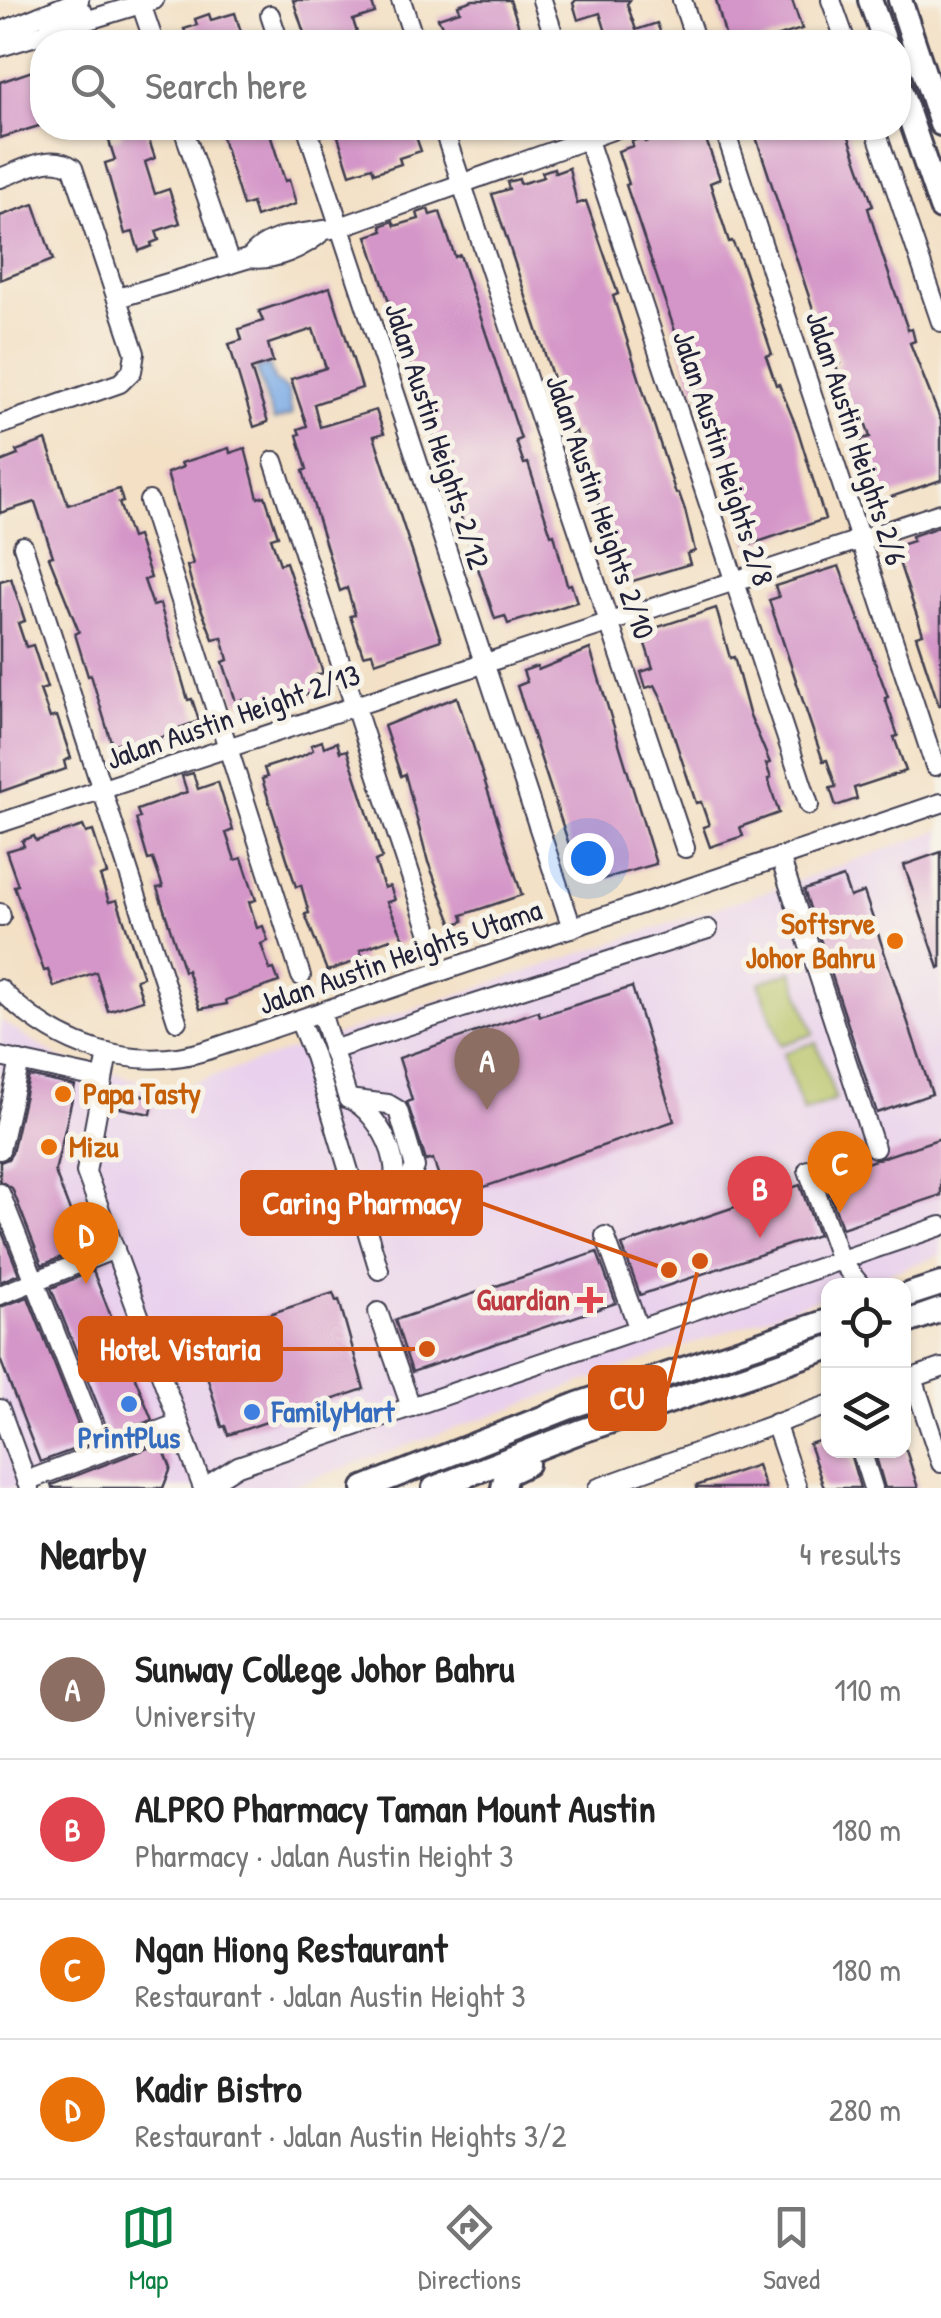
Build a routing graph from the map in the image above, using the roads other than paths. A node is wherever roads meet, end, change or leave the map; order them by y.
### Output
1 (78, 0) edge
2 (401, 0) edge
3 (542, 0) edge
4 (682, 0) edge
5 (831, 0) edge
6 (870, 0) edge
7 (900, 0) edge
8 (146, 2) edge
9 (270, 15) dead end
10 (40, 16) junction
11 (55, 30) edge
12 (152, 30) edge
13 (275, 30) edge
14 (411, 30) edge
15 (552, 30) edge
16 (692, 30) edge
17 (842, 30) edge
18 (881, 30) edge
19 (910, 30) edge
20 (0, 32) edge
21 (911, 33) edge
22 (30, 38) edge
23 (0, 47) edge
24 (911, 121) edge
25 (941, 124) edge
26 (187, 140) edge
27 (310, 140) edge
28 (447, 140) edge
29 (569, 140) edge
30 (588, 140) edge
31 (728, 140) edge
32 (878, 140) edge
33 (0, 178) edge
34 (462, 183) junction
35 (941, 208) edge
36 (331, 229) junction
37 (230, 264) junction
38 (118, 298) junction
39 (941, 322) edge
40 (0, 425) edge
41 (274, 461) dead end
42 (149, 501) dead end
43 (941, 513) edge
44 (860, 540) junction
45 (23, 546) dead end
46 (734, 581) junction
47 (609, 622) junction
48 (483, 663) junction
49 (354, 704) junction
50 (228, 747) junction
51 (935, 766) dead end
52 (102, 789) junction
53 (941, 802) edge
54 (809, 805) dead end
55 (0, 823) edge
56 (685, 848) dead end
57 (780, 857) junction
58 (572, 928) junction
59 (708, 929) dead end
60 (429, 931) dead end
61 (301, 976) dead end
62 (0, 989) edge
63 (321, 1012) junction
64 (299, 1020) junction
65 (176, 1022) dead end
66 (332, 1050) junction
67 (108, 1054) junction
68 (0, 1057) edge
69 (20, 1062) junction
70 (102, 1079) junction
71 (348, 1099) junction
72 (328, 1104) junction
73 (875, 1148) dead end
74 (0, 1150) edge
75 (808, 1170) dead end
76 (0, 1193) edge
77 (357, 1200) junction
78 (941, 1226) edge
79 (605, 1236) dead end
80 (115, 1249) junction
81 (840, 1260) junction
82 (378, 1270) dead end
83 (855, 1278) edge
84 (35, 1281) junction
85 (941, 1284) edge
86 (911, 1294) edge
87 (0, 1295) edge
88 (941, 1310) edge
89 (378, 1312) dead end
90 (911, 1321) edge
91 (821, 1323) edge
92 (638, 1327) junction
93 (821, 1350) edge
94 (941, 1368) edge
95 (911, 1379) edge
96 (911, 1388) edge
97 (411, 1407) junction
98 (821, 1407) edge
99 (0, 1410) edge
100 (179, 1423) junction
101 (775, 1423) junction
102 (579, 1432) junction
103 (7, 1448) edge
104 (102, 1451) junction
105 (864, 1458) edge
106 (941, 1463) edge
107 (28, 1484) edge
108 (203, 1488) edge
109 (364, 1488) edge
110 (434, 1488) edge
111 (503, 1488) edge
112 (598, 1488) edge
113 (797, 1488) edge
114 (873, 1488) edge

1 - 10 street
2 - 14 street
3 - 15 street
4 - 16 street
5 - 17 street
6 - 18 main road
7 - 19 main road
8 - 10 street
8 - 11 street
8 - 12 street
9 - 13 street
10 - 20 street
21 - 25 main road
22 - 23 street
24 - 35 main road
26 - 37 street
27 - 36 street, Jalan Austin Heights 2/12
28 - 34 street, Jalan Austin Heights 2/10
29 - 34 street
30 - 46 street, Jalan Austin Heights 2/8
31 - 44 street, Jalan Austin Heights 2/6
32 - 39 street
33 - 38 street
34 - 36 street
34 - 47 street, Jalan Austin Heights 2/10
36 - 37 street
36 - 48 street, Jalan Austin Heights 2/12
37 - 38 street
38 - 40 street
41 - 49 street
42 - 50 street
43 - 44 street, Jalan Austin Height 2/13
44 - 46 street, Jalan Austin Height 2/13
44 - 51 street, Jalan Austin Heights 2/6
45 - 52 street
46 - 47 street, Jalan Austin Height 2/13
46 - 54 street, Jalan Austin Heights 2/8
47 - 48 street, Jalan Austin Height 2/13
47 - 56 street, Jalan Austin Heights 2/10
48 - 49 street, Jalan Austin Height 2/13
48 - 58 street, Jalan Austin Heights 2/12
49 - 50 street, Jalan Austin Height 2/13
49 - 60 street
50 - 52 street, Jalan Austin Height 2/13
50 - 61 street
52 - 55 street, Jalan Austin Height 2/13
52 - 65 street
53 - 57 street, Jalan Austin Heights Utama
57 - 58 street, Jalan Austin Heights Utama
57 - 73 street
58 - 63 street, Jalan Austin Heights Utama
59 - 66 street
62 - 67 street, Jalan Austin Heights Utama
63 - 64 street, Jalan Austin Heights Utama
63 - 66 street
64 - 67 street, Jalan Austin Heights Utama
64 - 72 street
66 - 71 street
67 - 70 street
68 - 69 street
69 - 70 street
69 - 74 street
70 - 80 street
71 - 72 street
71 - 77 street
72 - 77 street
75 - 81 street
76 - 84 street
77 - 82 street
78 - 81 street
79 - 92 street
80 - 84 street
80 - 100 street
81 - 83 street
81 - 92 street
84 - 87 street
84 - 104 street
85 - 86 main road
88 - 90 main road
89 - 97 street
91 - 109 main road
92 - 97 street
93 - 102 main road
94 - 95 street
96 - 106 street
97 - 108 street
98 - 101 street
99 - 103 street
100 - 104 street
100 - 108 street
101 - 112 street
101 - 113 street
102 - 110 main road
102 - 111 main road
103 - 107 street
104 - 107 street
105 - 114 street

